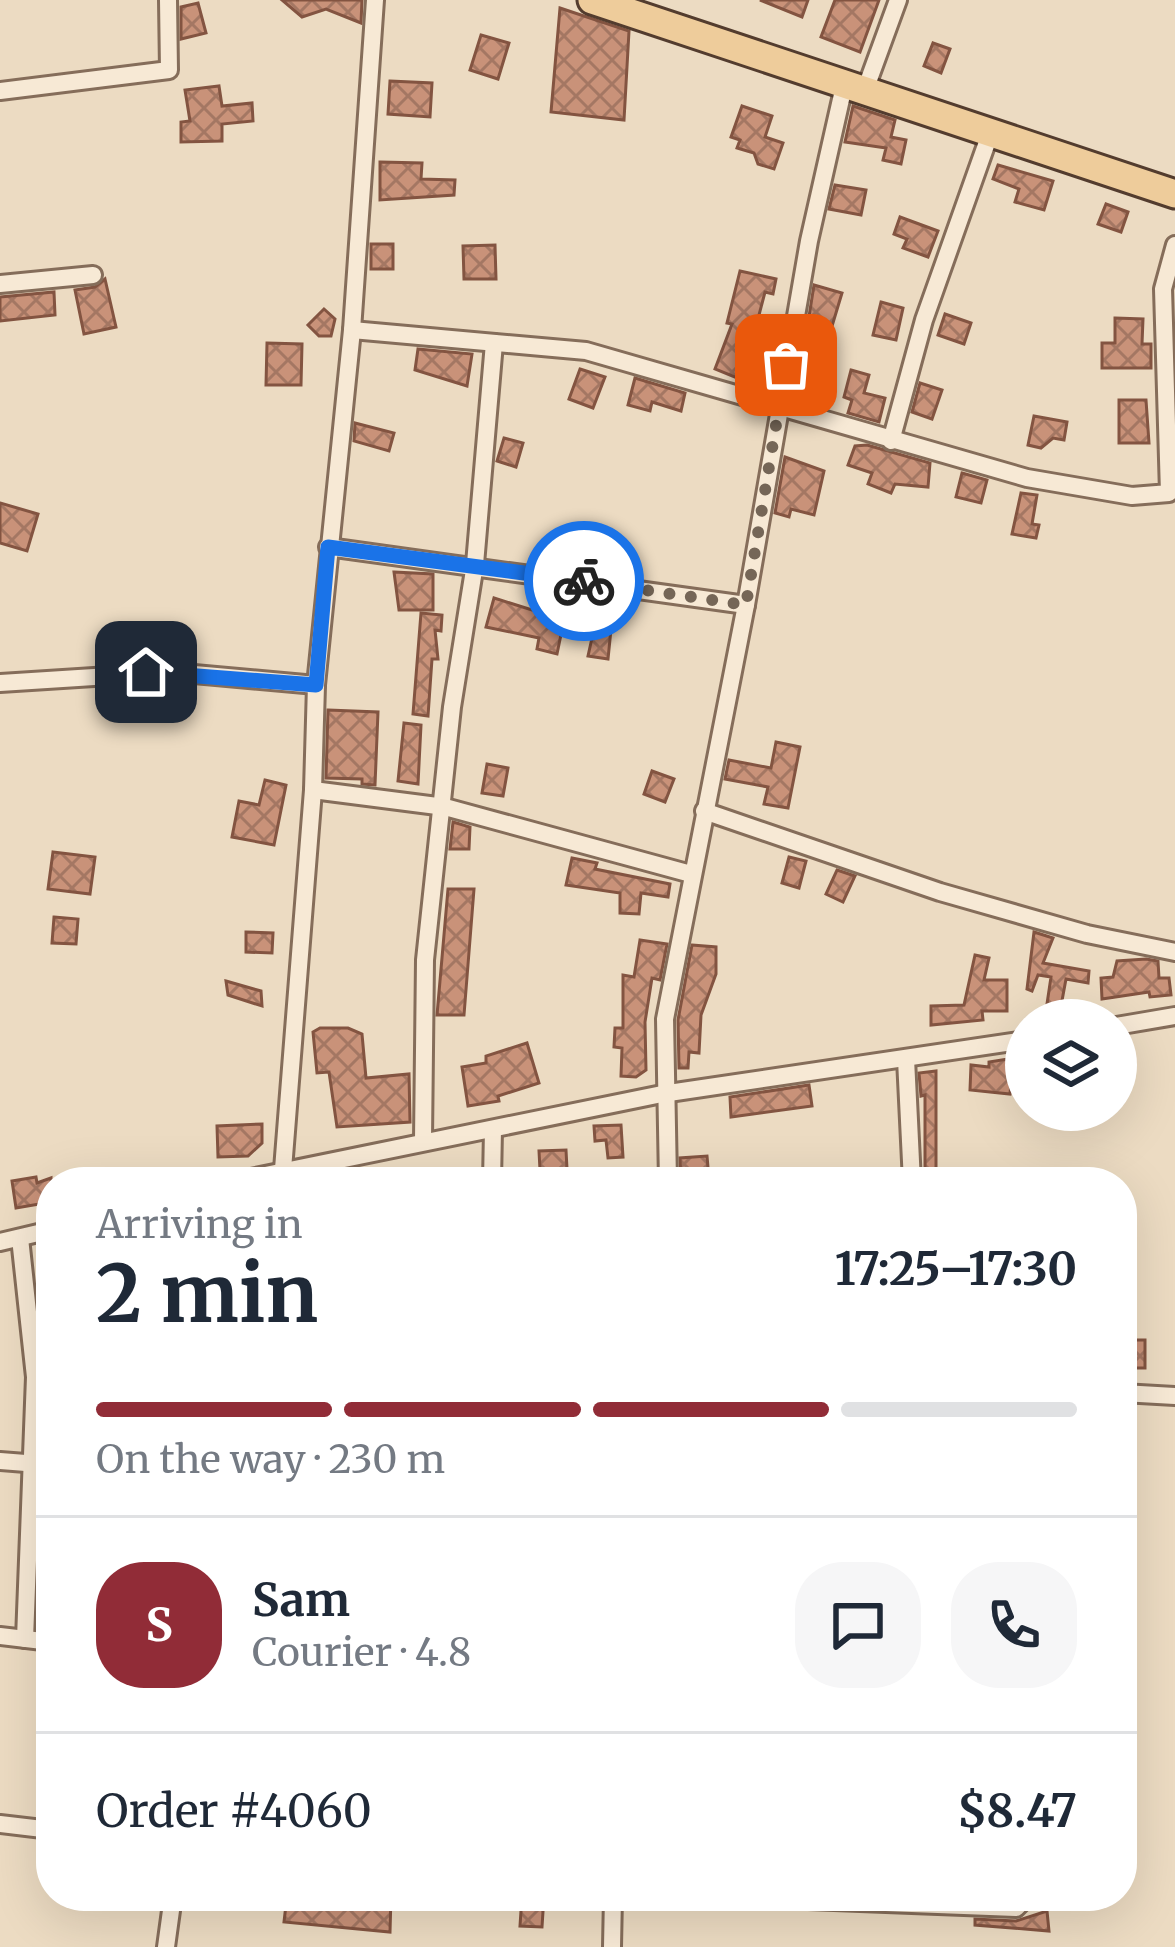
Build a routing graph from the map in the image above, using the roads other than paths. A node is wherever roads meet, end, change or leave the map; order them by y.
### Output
1 (168, 0) edge
2 (375, 0) edge
3 (592, 0) edge
4 (898, 0) edge
5 (854, 90) junction
6 (0, 91) edge
7 (990, 134) junction
8 (1175, 194) edge
9 (1175, 245) edge
10 (93, 275) dead end
11 (0, 284) edge
12 (352, 331) junction
13 (494, 343) junction
14 (778, 407) junction
15 (891, 440) junction
16 (328, 547) junction
17 (475, 564) junction
18 (746, 605) junction
19 (0, 683) edge
20 (316, 685) junction
21 (314, 790) junction
22 (445, 807) junction
23 (704, 811) junction
24 (691, 874) junction
25 (1175, 952) edge
26 (1175, 1016) edge
27 (1137, 1022) edge
28 (1005, 1043) edge
29 (906, 1059) junction
30 (662, 1094) junction
31 (493, 1129) junction
32 (423, 1140) junction
33 (283, 1167) edge
34 (314, 1167) edge
35 (492, 1167) edge
36 (667, 1167) edge
37 (911, 1167) edge
38 (36, 1234) edge
39 (20, 1238) junction
40 (0, 1242) edge
41 (1137, 1394) edge
42 (1175, 1396) edge
43 (0, 1461) edge
44 (30, 1463) junction
45 (36, 1464) edge
46 (0, 1636) edge
47 (25, 1640) junction
48 (36, 1641) edge
49 (0, 1824) edge
50 (36, 1829) edge
51 (171, 1911) edge
52 (613, 1911) edge
53 (166, 1947) edge
54 (612, 1947) edge

1 - 6 street
2 - 12 street
3 - 5 main road
4 - 5 street
5 - 7 main road
5 - 14 street
7 - 8 main road
7 - 15 street
9 - 15 street
10 - 11 street
12 - 13 street
12 - 16 street
13 - 14 street
13 - 17 street
14 - 15 street
14 - 18 street
16 - 17 street
16 - 20 street
17 - 18 street
17 - 22 street
18 - 23 street
19 - 20 street
20 - 21 street
21 - 22 street
21 - 33 street
22 - 24 street
22 - 32 street
23 - 24 street
23 - 25 street
24 - 30 street
26 - 27 street
28 - 29 street
29 - 30 street
29 - 37 street
30 - 31 street
30 - 36 street
31 - 32 street
31 - 35 street
32 - 34 street
38 - 39 street
39 - 40 street
39 - 44 street
41 - 42 street
43 - 44 street
44 - 45 street
44 - 47 street
46 - 47 street
47 - 48 street
49 - 50 street
51 - 53 street
52 - 54 street

